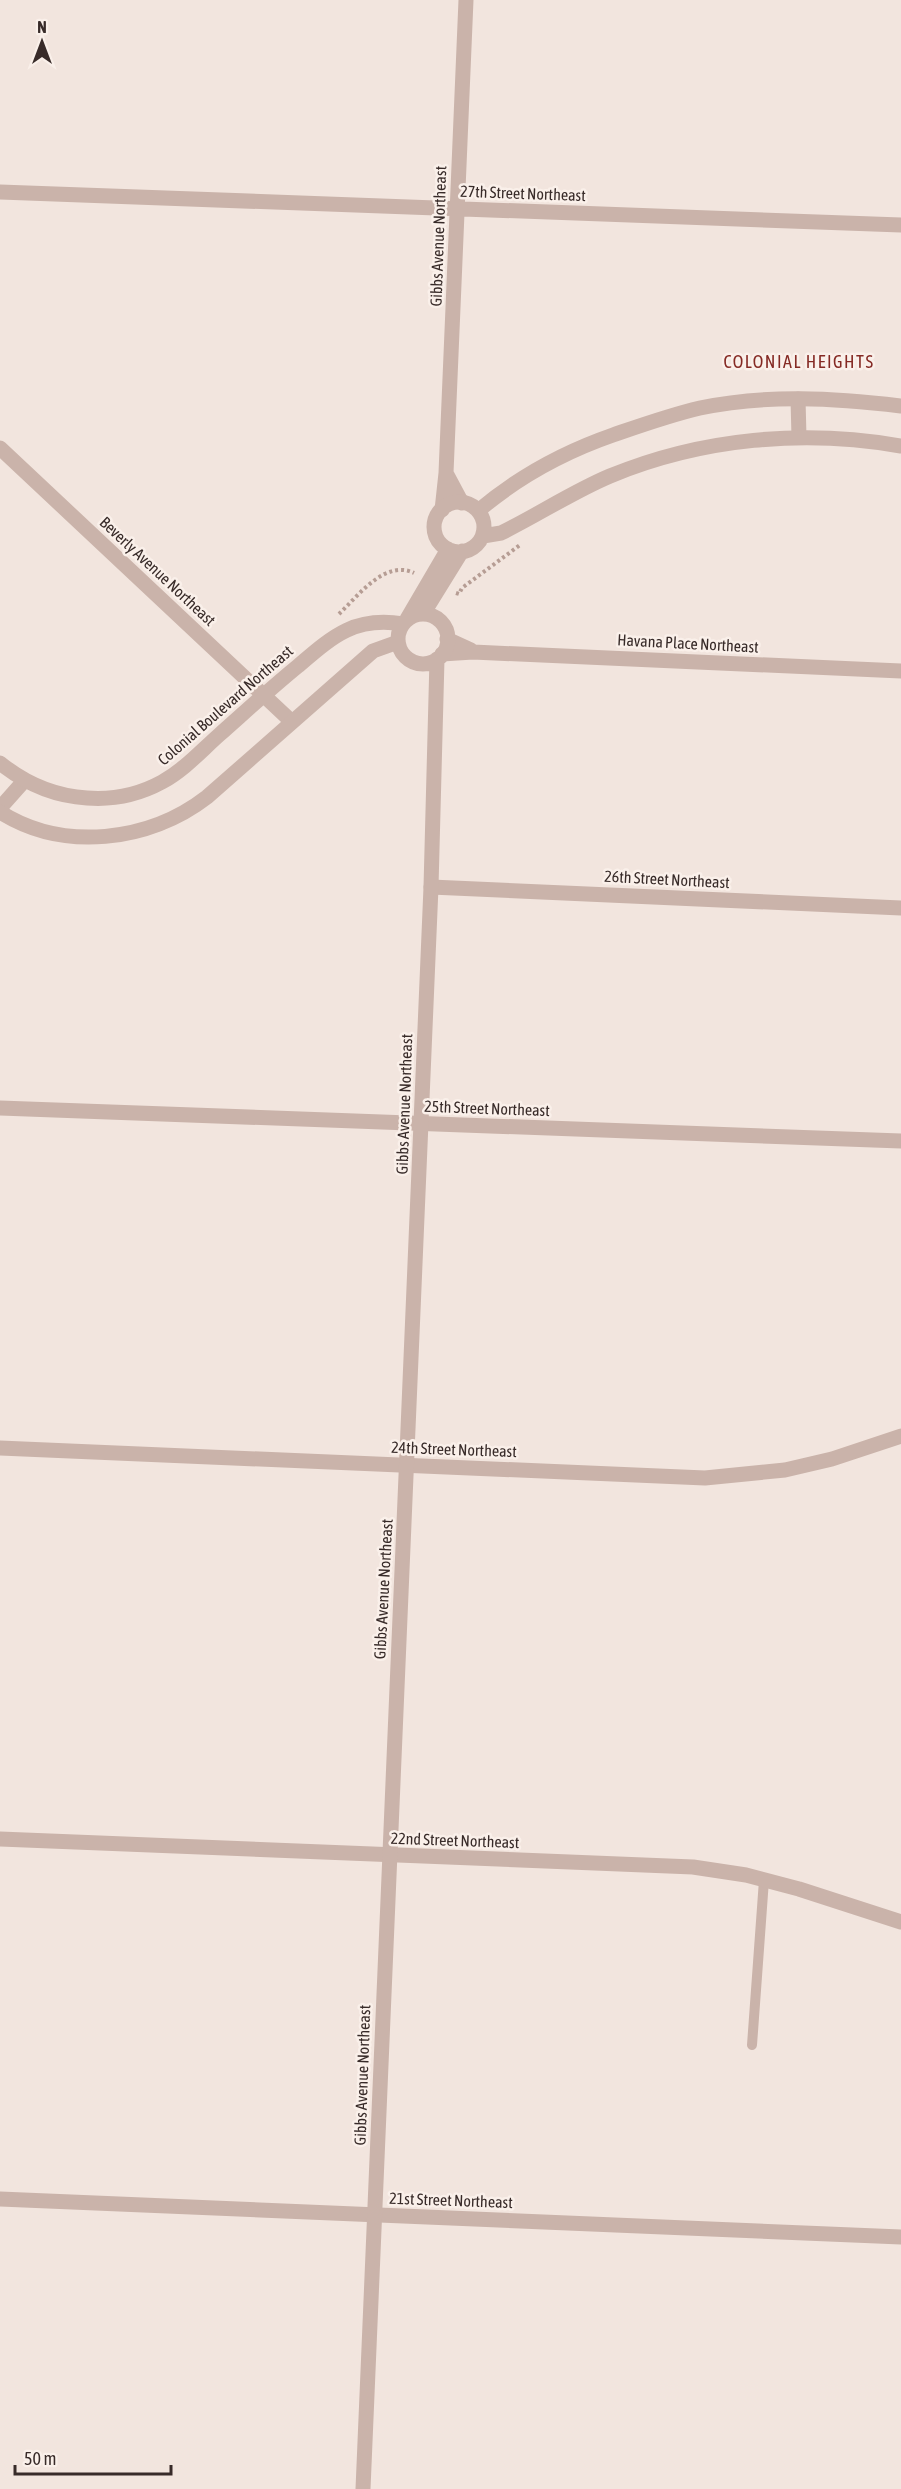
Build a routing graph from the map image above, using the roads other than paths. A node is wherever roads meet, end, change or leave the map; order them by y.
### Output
1 (466, 0) edge
2 (0, 192) edge
3 (457, 208) junction
4 (901, 225) edge
5 (798, 399) junction
6 (901, 406) edge
7 (799, 437) junction
8 (901, 446) edge
9 (0, 448) edge
10 (446, 473) junction
11 (462, 502) junction
12 (442, 510) junction
13 (478, 510) junction
14 (483, 536) junction
15 (455, 550) junction
16 (423, 614) junction
17 (405, 622) junction
18 (398, 642) junction
19 (437, 654) junction
20 (901, 671) edge
21 (264, 695) junction
22 (291, 721) junction
23 (0, 763) edge
24 (24, 781) junction
25 (0, 810) edge
26 (431, 887) junction
27 (901, 908) edge
28 (0, 1108) edge
29 (421, 1124) junction
30 (901, 1141) edge
31 (901, 1436) edge
32 (0, 1449) edge
33 (406, 1464) junction
34 (0, 1839) edge
35 (388, 1856) junction
36 (764, 1880) junction
37 (901, 1922) edge
38 (752, 2045) dead end
39 (0, 2199) edge
40 (375, 2214) junction
41 (901, 2237) edge
42 (363, 2489) edge

1 - 3 street, Gibbs Avenue Northeast
2 - 3 street, 27th Street Northeast
3 - 4 street, 27th Street Northeast
3 - 10 street, Gibbs Avenue Northeast
5 - 6 street
5 - 7 street
5 - 13 street
7 - 8 street
7 - 14 street
9 - 21 street, Beverly Avenue Northeast
10 - 11 street
10 - 12 street, Gibbs Avenue Northeast
11 - 12 street
11 - 13 street
12 - 15 street
13 - 14 street
14 - 15 street
15 - 16 street
15 - 17 street
16 - 17 street, Colonial Boulevard Northeast
16 - 19 street
17 - 18 street
17 - 21 street, Colonial Boulevard Northeast
18 - 19 street
18 - 22 street
19 - 20 street, Havana Place Northeast
19 - 26 street, Gibbs Avenue Northeast
21 - 22 street, Beverly Avenue Northeast
21 - 24 street, Colonial Boulevard Northeast
22 - 25 street
23 - 24 street, Colonial Boulevard Northeast
24 - 25 street
26 - 27 street, 26th Street Northeast
26 - 29 street, Gibbs Avenue Northeast
28 - 29 street, 25th Street Northeast
29 - 30 street, 25th Street Northeast
29 - 33 street, Gibbs Avenue Northeast
31 - 33 street, 24th Street Northeast
32 - 33 street, 24th Street Northeast
33 - 35 street, Gibbs Avenue Northeast
34 - 35 street, 22nd Street Northeast
35 - 36 street, 22nd Street Northeast
35 - 40 street, Gibbs Avenue Northeast
36 - 37 street, 22nd Street Northeast
36 - 38 lane
39 - 40 street, 21st Street Northeast
40 - 41 street, 21st Street Northeast
40 - 42 street, Gibbs Avenue Northeast

